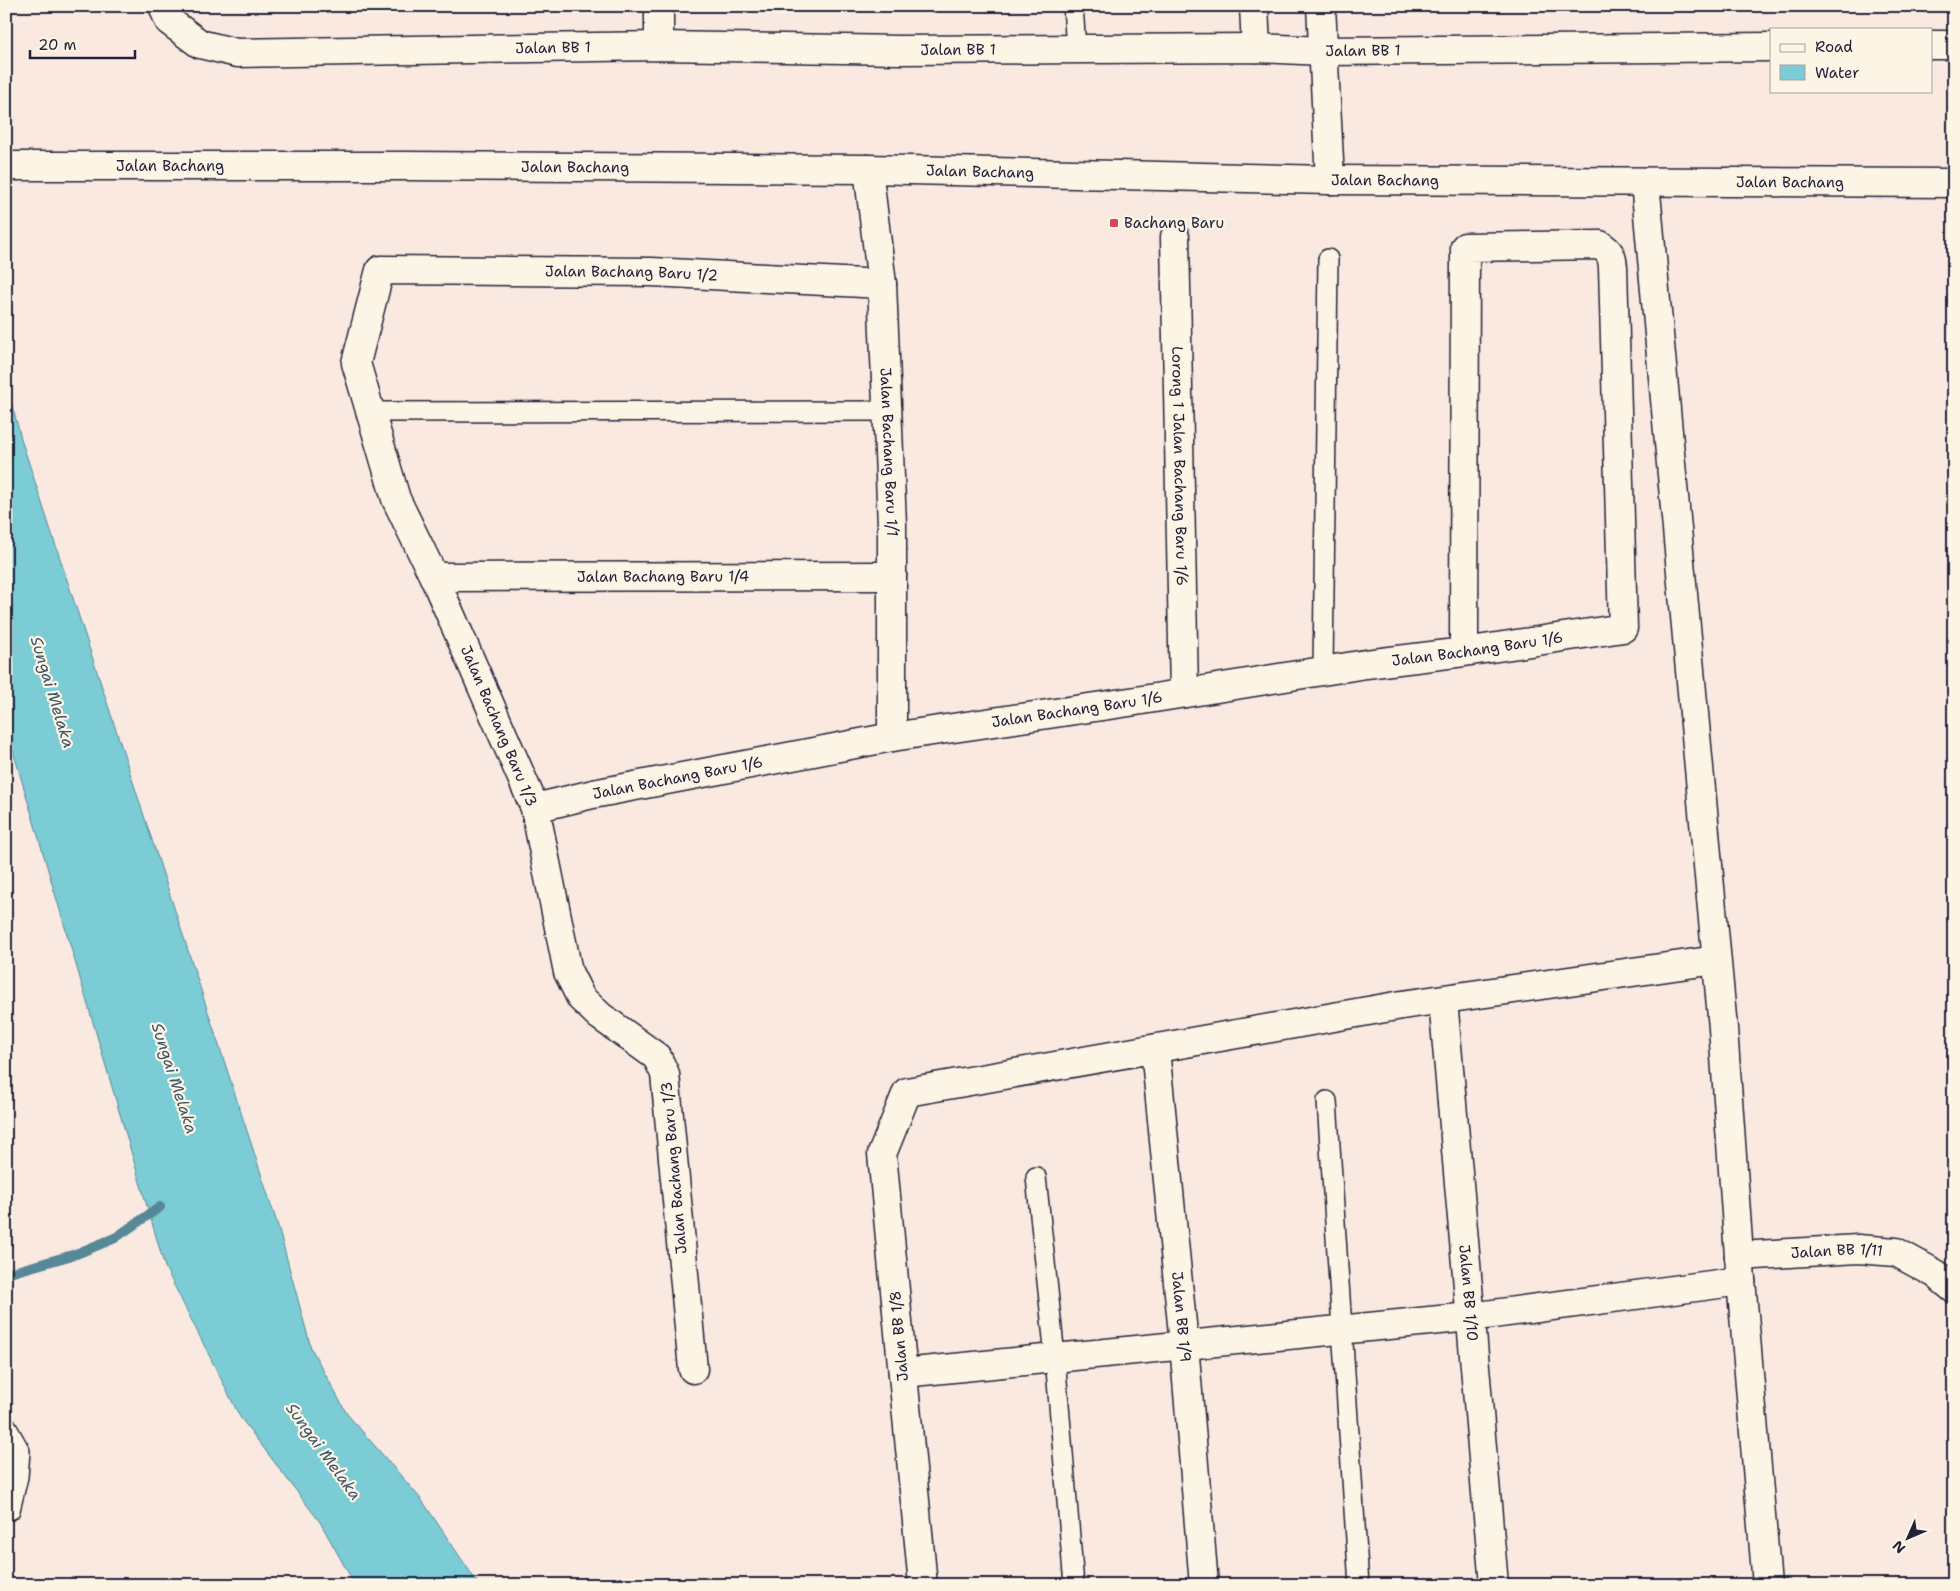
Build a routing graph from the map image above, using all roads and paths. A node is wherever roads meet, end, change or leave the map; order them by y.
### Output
1 (163, 6) edge
2 (659, 6) edge
3 (1073, 6) edge
4 (1254, 6) edge
5 (1320, 6) edge
6 (1932, 45) edge
7 (1954, 45) edge
8 (659, 46) junction
9 (1770, 47) edge
10 (1256, 48) junction
11 (1076, 49) junction
12 (1323, 51) junction
13 (6, 166) edge
14 (868, 168) junction
15 (1330, 180) junction
16 (1645, 182) junction
17 (1954, 183) edge
18 (1175, 237) dead end
19 (1328, 259) dead end
20 (380, 270) joint
21 (882, 284) junction
22 (888, 411) junction
23 (371, 412) junction
24 (892, 576) junction
25 (434, 577) junction
26 (1464, 652) junction
27 (1323, 671) junction
28 (1184, 693) junction
29 (892, 737) junction
30 (535, 808) junction
31 (1716, 960) junction
32 (1443, 1000) junction
33 (1155, 1049) junction
34 (1327, 1101) dead end
35 (1036, 1177) dead end
36 (1740, 1269) junction
37 (1954, 1288) edge
38 (1470, 1317) junction
39 (1342, 1329) junction
40 (1184, 1344) junction
41 (1055, 1357) junction
42 (693, 1369) dead end
43 (902, 1372) junction
44 (6, 1426) edge
45 (10, 1510) dead end
46 (923, 1585) edge
47 (1074, 1585) edge
48 (1204, 1585) edge
49 (1359, 1585) edge
50 (1494, 1585) edge
51 (1767, 1585) edge

1 - 8 street, Jalan BB 1
2 - 8 street
3 - 11 lane
4 - 10 street
5 - 12 street
6 - 7 street
8 - 11 street, Jalan BB 1
9 - 12 street, Jalan BB 1
10 - 11 street, Jalan BB 1
10 - 12 street, Jalan BB 1
12 - 15 street
13 - 14 street, Jalan Bachang
14 - 15 street, Jalan Bachang
14 - 21 street, Jalan Bachang Baru 1/1
15 - 16 street, Jalan Bachang
16 - 17 street, Jalan Bachang
16 - 31 street
18 - 28 street, Lorong 1 Jalan Bachang Baru 1/6
19 - 27 lane
20 - 21 street, Jalan Bachang Baru 1/2
20 - 23 street, Jalan Bachang Baru 1/3
21 - 22 street, Jalan Bachang Baru 1/1
22 - 23 lane
22 - 24 street, Jalan Bachang Baru 1/1
23 - 25 street, Jalan Bachang Baru 1/3
24 - 25 street, Jalan Bachang Baru 1/4
24 - 29 street, Jalan Bachang Baru 1/1
25 - 30 street, Jalan Bachang Baru 1/3
26 - 26 street, Jalan Bachang Baru 1/6
26 - 27 street, Jalan Bachang Baru 1/6
27 - 28 street, Jalan Bachang Baru 1/6
28 - 29 street, Jalan Bachang Baru 1/6
29 - 30 street, Jalan Bachang Baru 1/6
30 - 42 street, Jalan Bachang Baru 1/3
31 - 32 street
31 - 36 street
32 - 33 street
32 - 38 street, Jalan BB 1/10
33 - 40 street, Jalan BB 1/9
33 - 43 street, Jalan BB 1/8
34 - 39 lane
35 - 41 lane
36 - 37 street, Jalan BB 1/11
36 - 38 street, Jalan BB 1/11
36 - 51 street
38 - 39 street, Jalan BB 1/11
38 - 50 street, Jalan BB 1/10
39 - 40 street, Jalan BB 1/11
39 - 49 lane
40 - 41 street, Jalan BB 1/11
40 - 48 street, Jalan BB 1/9
41 - 43 street, Jalan BB 1/11
41 - 47 lane
43 - 46 street, Jalan BB 1/8
44 - 45 lane

